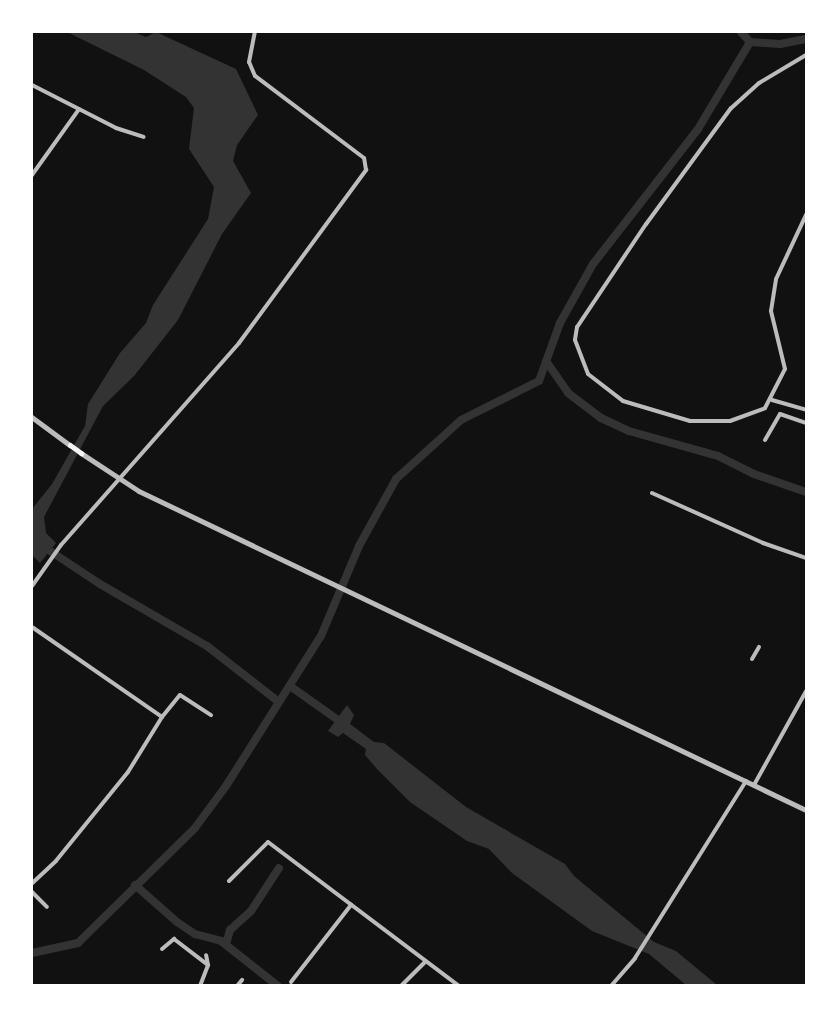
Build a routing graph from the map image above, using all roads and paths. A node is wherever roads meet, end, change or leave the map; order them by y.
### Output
1 (255, 32) edge
2 (807, 55) edge
3 (32, 85) edge
4 (79, 108) junction
5 (144, 137) dead end
6 (32, 175) edge
7 (807, 215) edge
8 (772, 399) junction
9 (807, 410) edge
10 (32, 417) edge
11 (807, 423) edge
12 (765, 440) dead end
13 (70, 445) joint
14 (81, 453) joint
15 (120, 480) junction
16 (652, 493) dead end
17 (807, 558) edge
18 (32, 586) edge
19 (32, 627) edge
20 (759, 646) dead end
21 (752, 659) dead end
22 (807, 692) edge
23 (211, 716) dead end
24 (162, 717) junction
25 (746, 781) junction
26 (754, 785) junction
27 (807, 810) edge
28 (229, 881) dead end
29 (32, 883) edge
30 (32, 892) edge
31 (351, 905) junction
32 (47, 907) dead end
33 (162, 949) dead end
34 (206, 955) dead end
35 (426, 961) junction
36 (208, 965) junction
37 (242, 980) dead end
38 (291, 982) dead end
39 (200, 986) edge
40 (237, 986) edge
41 (401, 986) edge
42 (459, 986) edge
43 (610, 986) edge

1 - 15 street
2 - 8 street
3 - 4 street
4 - 5 street
4 - 6 street
7 - 8 street
8 - 9 street
10 - 13 street
11 - 12 street
13 - 14 main road
14 - 15 street
15 - 18 street
15 - 25 street
16 - 17 street
19 - 24 street
20 - 21 street
22 - 26 street
23 - 24 street
24 - 29 street
25 - 26 street
25 - 43 street
26 - 27 street
28 - 31 street
30 - 32 street
31 - 35 street
31 - 38 street
33 - 36 street
34 - 36 street
35 - 41 street
35 - 42 street
36 - 39 street
37 - 40 street

